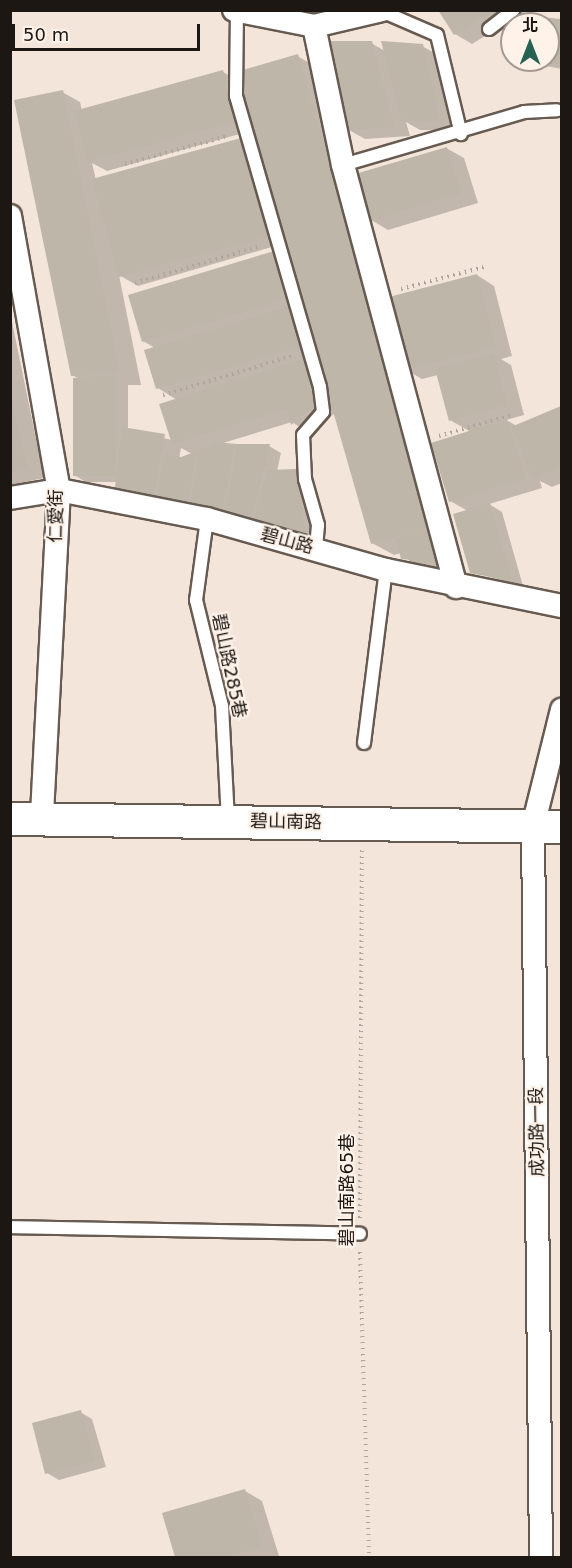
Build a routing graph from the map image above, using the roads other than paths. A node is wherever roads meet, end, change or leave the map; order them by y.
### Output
1 (513, 10) edge
2 (236, 11) edge
3 (380, 11) edge
4 (314, 26) junction
5 (489, 28) dead end
6 (557, 110) dead end
7 (461, 134) junction
8 (343, 165) junction
9 (10, 216) edge
10 (59, 490) junction
11 (10, 498) edge
12 (207, 519) junction
13 (316, 548) junction
14 (386, 570) junction
15 (456, 586) junction
16 (561, 606) edge
17 (561, 710) edge
18 (364, 743) dead end
19 (10, 819) edge
20 (42, 819) junction
21 (228, 822) junction
22 (547, 826) edge
23 (10, 1227) edge
24 (360, 1234) road end
25 (541, 1557) edge

1 - 5 lane
2 - 4 street
2 - 13 lane
3 - 4 street
3 - 7 lane
4 - 8 street
6 - 7 lane
7 - 8 lane
8 - 15 street
9 - 10 street, 仁愛街
10 - 11 street, 碧山路
10 - 12 street, 碧山路
10 - 20 street, 仁愛街
12 - 13 street, 碧山路
12 - 21 lane, 碧山路285巷
13 - 14 street, 碧山路
14 - 15 street, 碧山路
14 - 18 lane
15 - 16 street, 碧山路
17 - 22 street, 成功路一段
19 - 20 main road, 碧山南路
20 - 21 main road, 碧山南路
21 - 22 main road, 碧山南路
22 - 25 street, 成功路一段
23 - 24 lane

